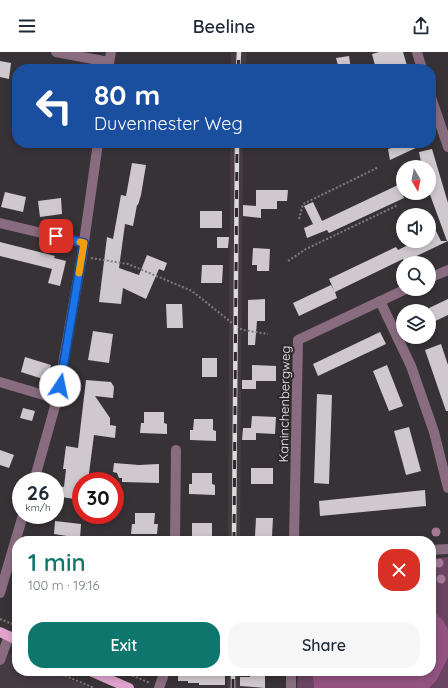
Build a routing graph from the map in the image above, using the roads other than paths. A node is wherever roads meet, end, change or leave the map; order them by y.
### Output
1 (56, 52) edge
2 (417, 52) edge
3 (109, 61) edge
4 (421, 64) edge
5 (436, 112) edge
6 (448, 147) edge
7 (97, 148) edge
8 (0, 223) edge
9 (84, 243) junction
10 (448, 270) edge
11 (436, 275) edge
12 (396, 294) edge
13 (380, 301) junction
14 (0, 382) edge
15 (57, 399) junction
16 (176, 450) dead end
17 (37, 472) edge
18 (448, 488) edge
19 (21, 524) edge
20 (18, 536) edge
21 (176, 536) edge
22 (294, 536) edge
23 (448, 549) edge
24 (436, 550) edge
25 (12, 554) edge
26 (0, 593) edge
27 (9, 636) edge
28 (0, 660) edge
29 (101, 676) edge
30 (163, 676) edge
31 (291, 676) edge
32 (129, 688) edge
33 (159, 688) edge
34 (291, 688) edge

1 - 3 street
2 - 4 street
5 - 6 street
7 - 9 street
8 - 9 street
9 - 15 street
10 - 11 street
12 - 13 street, Kaninchenbergweg
13 - 18 street
13 - 22 street, Kaninchenbergweg
14 - 15 street
15 - 17 street
16 - 21 street
19 - 20 street
23 - 24 street
25 - 26 street
27 - 28 street
29 - 32 main road
30 - 33 street
31 - 34 street

